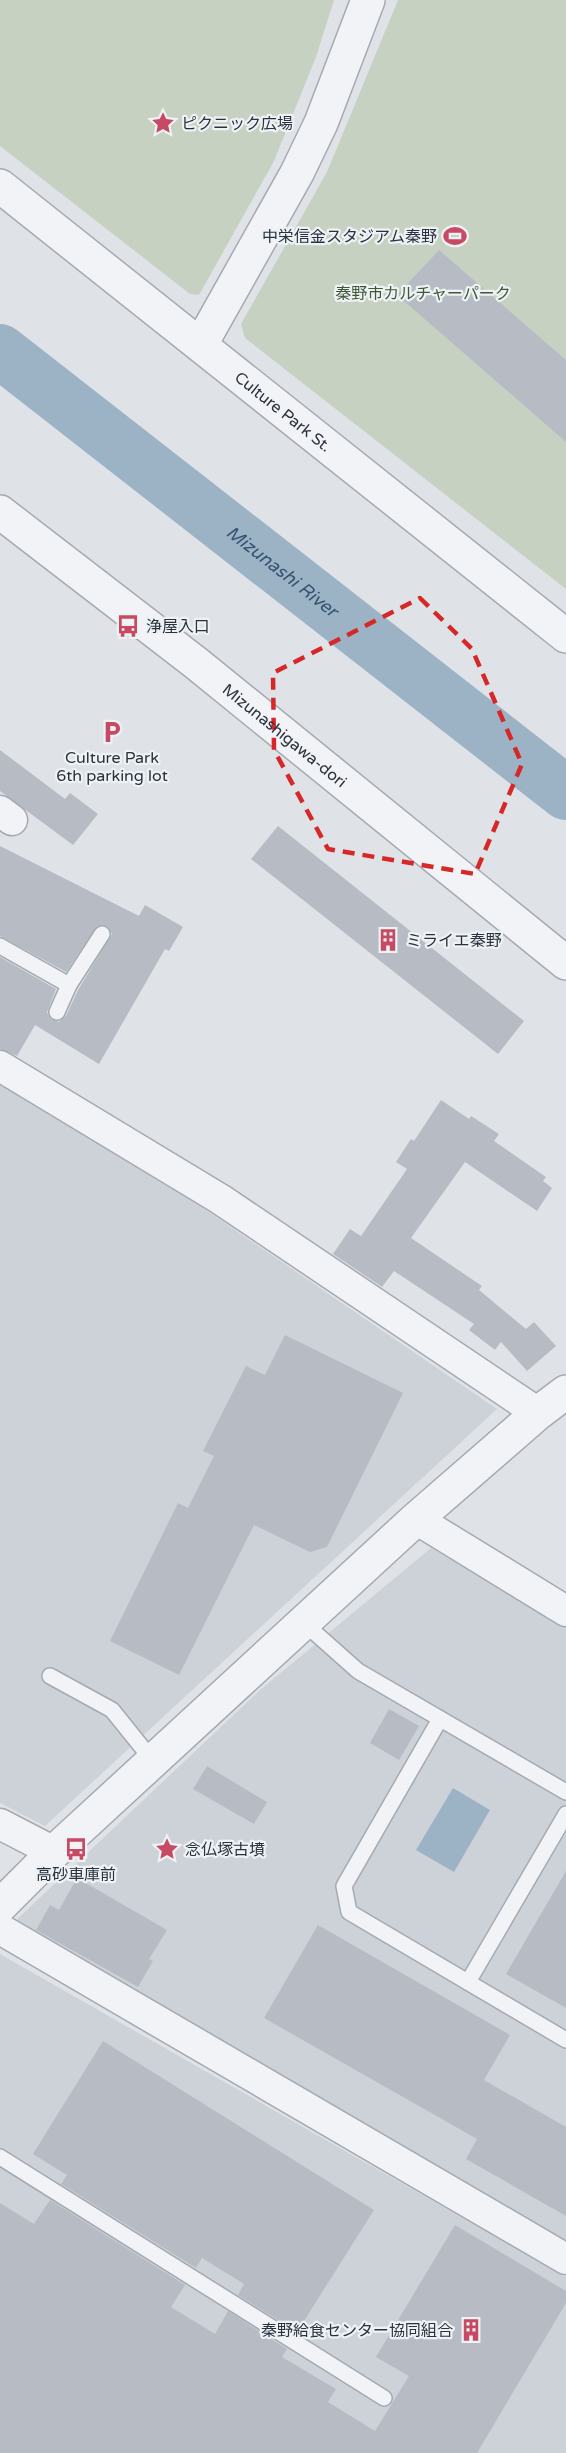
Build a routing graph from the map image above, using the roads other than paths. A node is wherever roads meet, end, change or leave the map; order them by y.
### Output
1 (368, 0) edge
2 (0, 186) edge
3 (201, 344) junction
4 (4, 522) edge
5 (566, 636) edge
6 (102, 934) dead end
7 (0, 946) edge
8 (566, 963) edge
9 (69, 985) junction
10 (57, 1012) dead end
11 (0, 1066) edge
12 (566, 1392) edge
13 (538, 1413) junction
14 (416, 1519) junction
15 (566, 1611) edge
16 (304, 1623) junction
17 (50, 1676) dead end
18 (440, 1719) junction
19 (153, 1761) junction
20 (566, 1792) edge
21 (566, 1814) edge
22 (0, 1824) edge
23 (54, 1852) junction
24 (0, 1906) edge
25 (0, 1929) edge
26 (468, 1982) junction
27 (566, 2040) edge
28 (0, 2157) edge
29 (566, 2259) edge
30 (384, 2397) dead end

1 - 3 street
2 - 3 street, Culture Park St.
3 - 5 street, Culture Park St.
4 - 8 street, Mizunashigawa-dori
6 - 9 lane
7 - 9 lane
9 - 10 lane
11 - 13 street
12 - 13 street
13 - 14 street
14 - 15 street
14 - 16 street
16 - 18 lane
16 - 19 street
17 - 19 lane
18 - 20 lane
18 - 26 lane
19 - 23 street
21 - 26 lane
22 - 23 street
23 - 24 street
25 - 29 street
26 - 27 lane
28 - 30 lane

